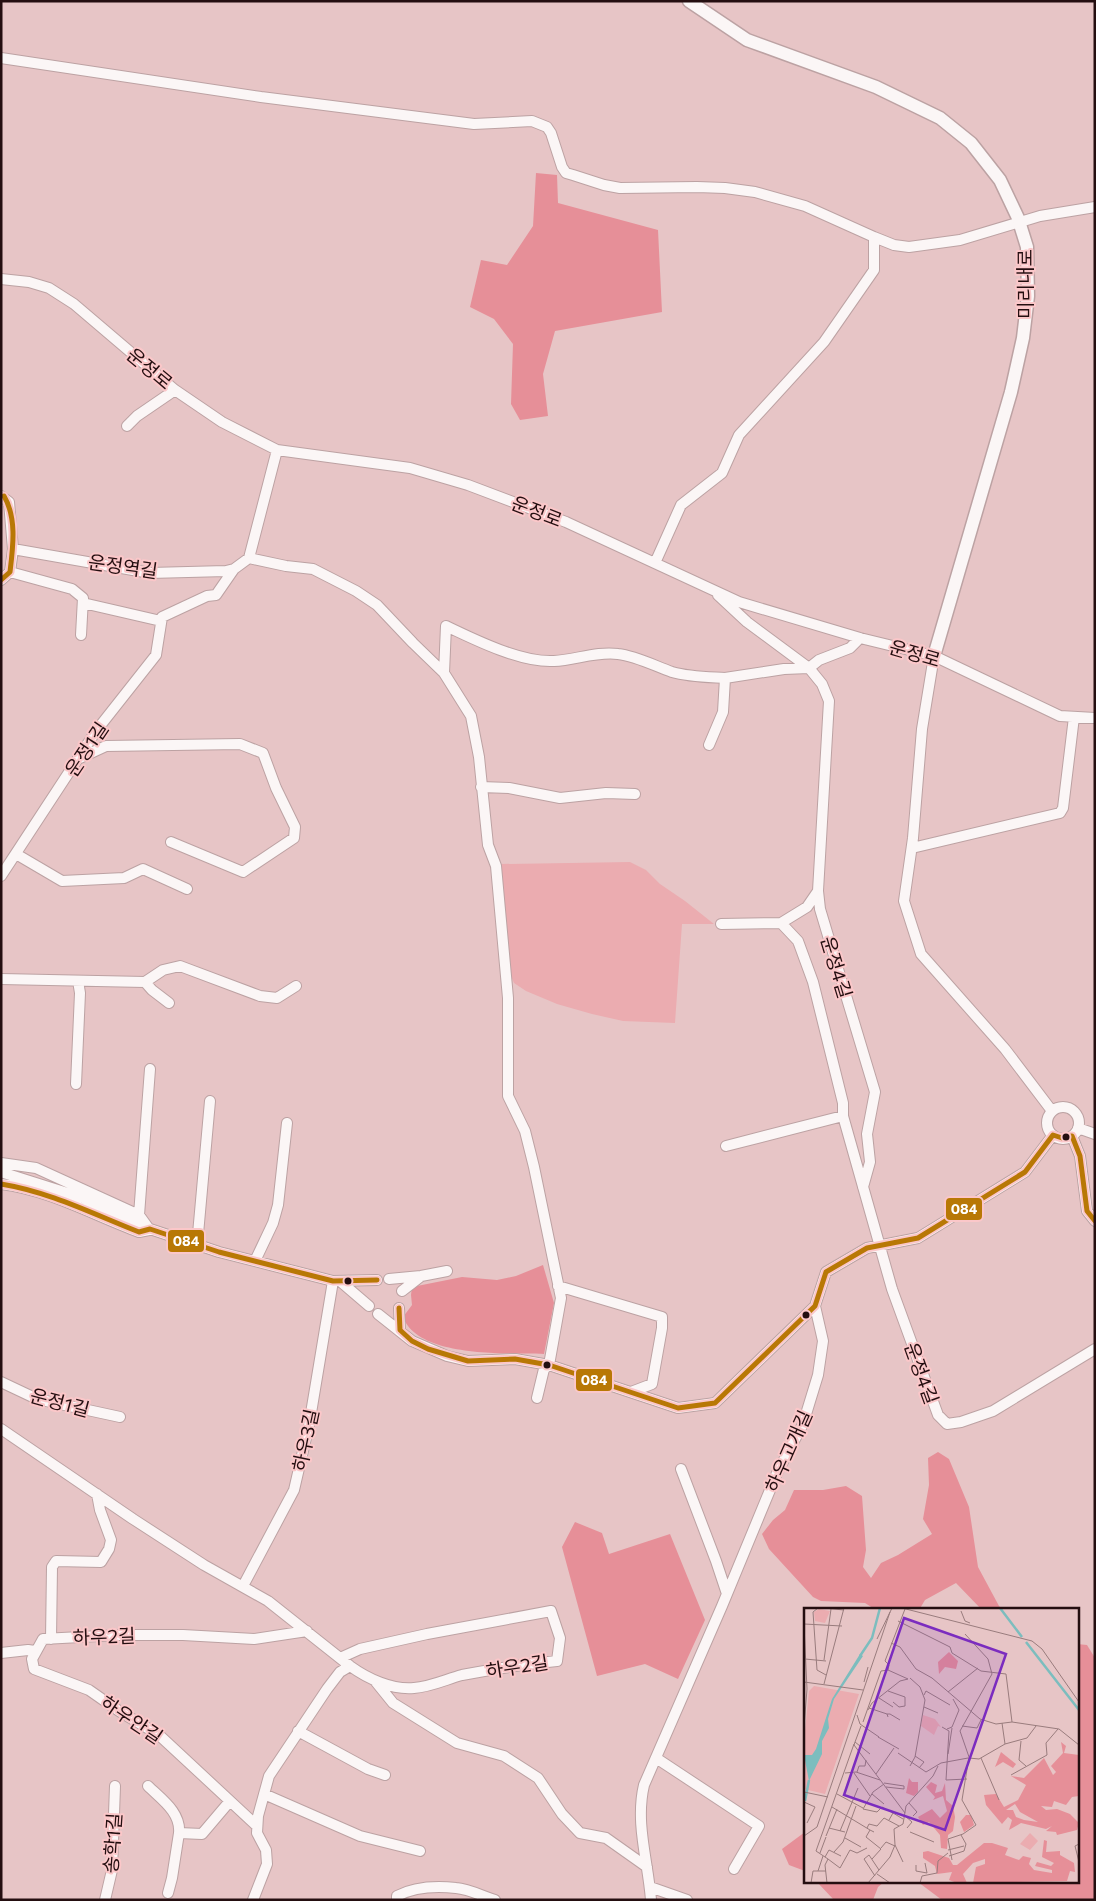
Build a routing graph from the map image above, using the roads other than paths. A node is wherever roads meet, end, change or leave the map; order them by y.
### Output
1 (689, 1) edge
2 (1, 58) edge
3 (1095, 206) edge
4 (1019, 222) junction
5 (874, 237) junction
6 (1, 279) edge
7 (175, 390) junction
8 (127, 426) dead end
9 (277, 450) junction
10 (2, 496) edge
11 (14, 549) junction
12 (249, 558) junction
13 (655, 563) junction
14 (234, 569) junction
15 (10, 572) junction
16 (1, 580) edge
17 (712, 589) junction
18 (83, 603) junction
19 (161, 621) junction
20 (81, 635) dead end
21 (860, 638) junction
22 (934, 656) junction
23 (809, 668) junction
24 (444, 673) junction
25 (725, 678) junction
26 (1074, 717) junction
27 (1095, 718) edge
28 (709, 745) dead end
29 (79, 758) junction
30 (482, 787) junction
31 (635, 794) dead end
32 (171, 842) dead end
33 (912, 848) junction
34 (16, 854) junction
35 (1, 876) edge
36 (187, 889) dead end
37 (818, 891) junction
38 (721, 924) dead end
39 (781, 924) junction
40 (1, 979) edge
41 (78, 981) junction
42 (146, 982) junction
43 (296, 986) dead end
44 (169, 1003) dead end
45 (150, 1069) dead end
46 (76, 1084) dead end
47 (210, 1101) dead end
48 (1052, 1111) junction
49 (843, 1116) junction
50 (287, 1124) dead end
51 (1075, 1132) junction
52 (1095, 1134) edge
53 (1053, 1135) junction
54 (726, 1146) dead end
55 (1, 1163) edge
56 (1, 1172) edge
57 (1, 1184) edge
58 (863, 1188) junction
59 (139, 1215) junction
60 (1095, 1221) edge
61 (150, 1229) junction
62 (197, 1245) junction
63 (879, 1246) junction
64 (255, 1261) junction
65 (447, 1271) dead end
66 (421, 1276) junction
67 (389, 1279) dead end
68 (377, 1280) dead end
69 (337, 1282) junction
70 (558, 1286) junction
71 (402, 1291) dead end
72 (369, 1306) dead end
73 (815, 1306) junction
74 (399, 1308) dead end
75 (378, 1314) dead end
76 (400, 1330) junction
77 (1095, 1349) edge
78 (549, 1365) junction
79 (1, 1382) edge
80 (631, 1392) junction
81 (537, 1398) dead end
82 (120, 1417) dead end
83 (1, 1429) edge
84 (681, 1469) dead end
85 (97, 1494) junction
86 (242, 1586) junction
87 (727, 1594) junction
88 (307, 1631) junction
89 (51, 1639) junction
90 (35, 1651) junction
91 (1, 1653) edge
92 (340, 1658) junction
93 (350, 1666) junction
94 (374, 1680) junction
95 (298, 1731) junction
96 (656, 1758) junction
97 (385, 1775) dead end
98 (115, 1786) dead end
99 (148, 1786) dead end
100 (264, 1794) junction
101 (230, 1802) junction
102 (257, 1826) junction
103 (179, 1833) junction
104 (420, 1851) dead end
105 (647, 1867) junction
106 (734, 1869) dead end
107 (650, 1887) junction
108 (168, 1893) dead end
109 (105, 1900) edge
110 (253, 1900) edge
111 (397, 1900) edge
112 (495, 1900) edge
113 (650, 1900) edge
114 (687, 1900) edge

1 - 4 street, 미리내로
2 - 5 street
3 - 4 street
4 - 5 street
4 - 22 street, 미리내로
5 - 13 street
6 - 7 street, 운정로
7 - 8 street
7 - 9 street, 운정로
9 - 12 street
9 - 13 street, 운정로
10 - 11 street
11 - 14 street, 운정역길
11 - 15 street
12 - 14 street
12 - 24 street
13 - 17 street, 운정로
14 - 19 street
15 - 16 street
15 - 18 street, 운정역길
17 - 21 street, 운정로
17 - 23 street, 운정4길
18 - 19 street
18 - 20 street
19 - 29 street, 운정1길
21 - 22 street, 운정로
21 - 23 street
22 - 26 street, 운정로
22 - 33 street
23 - 25 street
23 - 37 street, 운정4길
24 - 25 street
24 - 30 street
25 - 28 street
26 - 27 street, 운정로
26 - 33 street
29 - 32 street
29 - 34 street, 운정1길
30 - 31 street
30 - 70 street
33 - 48 street
34 - 35 street, 운정1길
34 - 36 street
37 - 39 street
37 - 58 street, 운정4길
38 - 39 street
39 - 49 street, 운정4길
40 - 41 street
41 - 42 street
41 - 46 street
42 - 43 street
42 - 44 street
45 - 59 street
47 - 62 street
48 - 51 street
48 - 53 street
49 - 54 street
49 - 58 street, 운정4길
50 - 64 street
51 - 52 street
51 - 53 street
51 - 60 street
53 - 63 street
55 - 59 street
56 - 61 street
57 - 61 street
58 - 63 street, 운정4길
59 - 61 street
61 - 62 street
62 - 64 street
63 - 73 street
63 - 77 street, 운정4길
64 - 69 street
65 - 66 street
66 - 67 street
66 - 71 street
68 - 69 street
69 - 72 street
69 - 86 street, 하우3길
70 - 78 street
70 - 80 street
73 - 80 street
73 - 87 street, 하우고개길
74 - 76 street
75 - 76 street
76 - 78 street
78 - 80 street
78 - 81 street
79 - 82 street, 운정1길
83 - 85 street, 하우2길
84 - 87 street
85 - 86 street, 하우2길
85 - 89 street, 하우2길
86 - 88 street, 하우2길
87 - 96 street, 하우고개길
88 - 89 street, 하우2길
88 - 92 street, 하우2길
89 - 90 street, 하우2길
90 - 91 street
90 - 101 street, 하우안길
92 - 93 street, 하우2길
92 - 94 street, 하우2길
93 - 94 street, 하우2길
93 - 95 street
94 - 105 street
95 - 97 street
95 - 100 street
96 - 105 street, 하우고개길
96 - 106 street
98 - 109 street, 송학1길
99 - 103 street
100 - 102 street
100 - 104 street
101 - 102 street, 하우안길
101 - 103 street
102 - 110 street, 하우안길
103 - 108 street
105 - 107 street, 하우고개길
107 - 113 street, 하우고개길
107 - 114 street
111 - 112 street

